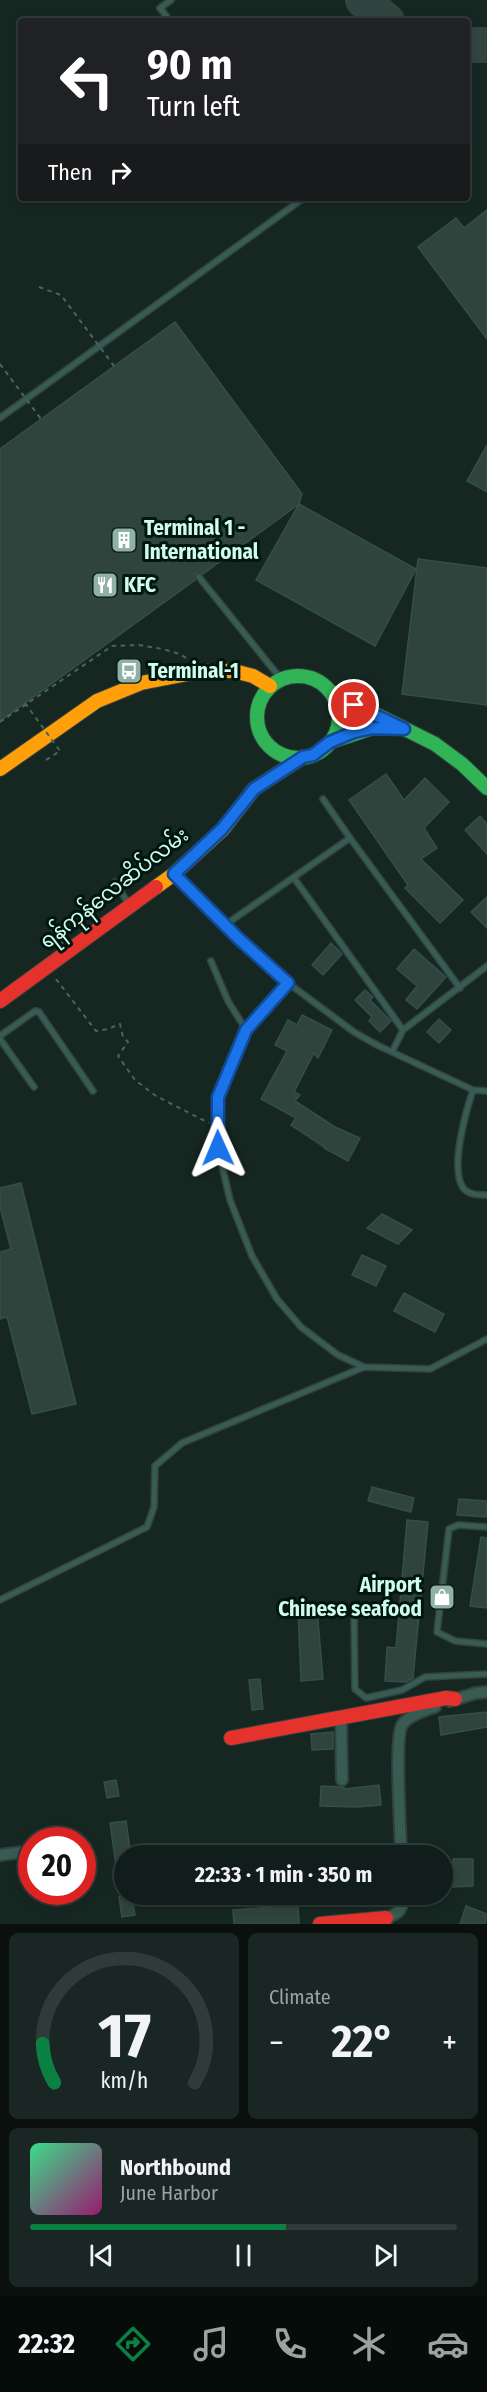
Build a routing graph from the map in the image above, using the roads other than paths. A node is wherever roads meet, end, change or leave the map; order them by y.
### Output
1 (171, 0) edge
2 (168, 18) edge
3 (300, 201) edge
4 (0, 418) edge
5 (199, 577) dead end
6 (275, 683) junction
7 (331, 692) junction
8 (404, 729) junction
9 (330, 742) junction
10 (303, 757) junction
11 (0, 769) edge
12 (487, 788) edge
13 (323, 799) dead end
14 (350, 838) junction
15 (174, 874) junction
16 (294, 878) junction
17 (115, 882) dead end
18 (131, 907) junction
19 (225, 925) junction
20 (53, 927) dead end
21 (70, 951) junction
22 (211, 961) dead end
23 (487, 966) edge
24 (288, 983) junction
25 (460, 988) junction
26 (0, 1001) edge
27 (246, 1030) junction
28 (403, 1030) junction
29 (0, 1037) edge
30 (393, 1052) junction
31 (34, 1087) dead end
32 (473, 1090) junction
33 (93, 1091) dead end
34 (487, 1091) edge
35 (487, 1195) edge
36 (487, 1339) edge
37 (364, 1366) junction
38 (487, 1527) edge
39 (0, 1600) edge
40 (354, 1614) dead end
41 (487, 1644) edge
42 (487, 1674) edge
43 (487, 1692) edge
44 (455, 1699) junction
45 (341, 1718) junction
46 (231, 1738) dead end
47 (342, 1780) dead end
48 (401, 1845) edge
49 (18, 1853) edge
50 (0, 1855) edge
51 (403, 1905) edge
52 (386, 1921) edge
53 (320, 1924) edge

1 - 2 lane
3 - 4 lane
5 - 6 lane
6 - 7 main road
6 - 10 main road
6 - 11 main road
7 - 8 main road
7 - 9 main road
8 - 9 main road
8 - 12 main road
9 - 10 main road
10 - 15 main road, ရန်ကုန်လေဆိပ်လမ်း
13 - 14 lane
14 - 16 lane
14 - 25 lane
15 - 18 main road, ရန်ကုန်လေဆိပ်လမ်း
15 - 19 lane
16 - 19 lane
16 - 28 lane
17 - 18 lane
18 - 21 main road, ရန်ကုန်လေဆိပ်လမ်း
19 - 24 lane
20 - 21 lane
21 - 26 main road, ရန်ကုန်လေဆိပ်လမ်း
22 - 27 lane
23 - 25 lane
24 - 27 lane
24 - 30 lane
25 - 28 lane
27 - 37 lane
28 - 30 lane
29 - 31 lane
29 - 33 lane
30 - 32 lane
32 - 34 lane
32 - 35 lane
36 - 37 lane
37 - 39 lane
38 - 41 lane
40 - 42 lane
43 - 44 street
44 - 45 main road
44 - 48 street
45 - 46 main road
45 - 47 street
49 - 50 street
51 - 52 street
52 - 53 main road

